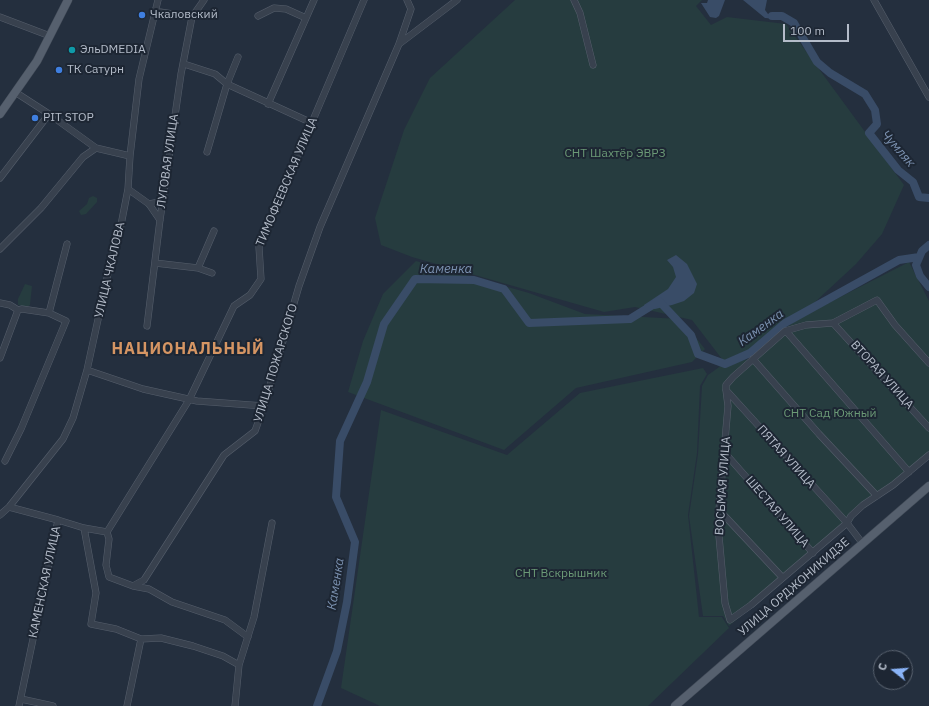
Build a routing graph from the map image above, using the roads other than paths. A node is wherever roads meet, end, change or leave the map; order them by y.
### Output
1 (68, 0) edge
2 (158, 0) edge
3 (204, 0) edge
4 (314, 0) edge
5 (364, 0) edge
6 (408, 0) edge
7 (457, 0) edge
8 (574, 0) edge
9 (874, 0) edge
10 (154, 11) junction
11 (258, 16) dead end
12 (0, 17) edge
13 (192, 17) junction
14 (306, 18) junction
15 (50, 36) junction
16 (399, 44) junction
17 (238, 57) dead end
18 (184, 64) junction
19 (593, 65) dead end
20 (227, 84) junction
21 (15, 92) junction
22 (929, 97) edge
23 (268, 104) junction
24 (0, 114) edge
25 (49, 114) junction
26 (312, 124) junction
27 (96, 148) junction
28 (207, 152) dead end
29 (130, 156) junction
30 (0, 178) edge
31 (128, 189) junction
32 (164, 197) junction
33 (149, 204) junction
34 (160, 220) junction
35 (214, 231) dead end
36 (67, 244) dead end
37 (0, 249) edge
38 (155, 263) junction
39 (198, 268) junction
40 (212, 273) dead end
41 (0, 303) edge
42 (18, 310) junction
43 (49, 313) junction
44 (833, 323) junction
45 (146, 326) dead end
46 (786, 331) junction
47 (0, 358) edge
48 (753, 360) junction
49 (929, 364) edge
50 (87, 370) junction
51 (726, 390) junction
52 (190, 400) junction
53 (264, 406) junction
54 (929, 428) edge
55 (725, 453) junction
56 (929, 455) edge
57 (5, 461) dead end
58 (909, 472) junction
59 (929, 486) edge
60 (877, 496) junction
61 (9, 507) junction
62 (719, 510) junction
63 (0, 515) edge
64 (58, 520) junction
65 (272, 523) dead end
66 (847, 523) junction
67 (84, 528) junction
68 (107, 532) junction
69 (863, 544) junction
70 (813, 553) junction
71 (782, 577) junction
72 (133, 586) junction
73 (248, 637) junction
74 (141, 639) junction
75 (239, 665) junction
76 (20, 699) junction
77 (19, 706) edge
78 (53, 706) edge
79 (127, 706) edge
80 (235, 706) edge
81 (675, 706) edge

1 - 15 main road
2 - 10 street, УЛИЦА ЧКАЛОВА
3 - 13 street, ЛУГОВАЯ УЛИЦА
4 - 14 street
5 - 26 street, ТИМОФЕЕВСКАЯ УЛИЦА
6 - 16 street, УЛИЦА ПОЖАРСКОГО
7 - 16 street, УЛИЦА ПОЖАРСКОГО
8 - 19 street
9 - 22 street
10 - 13 street
10 - 29 street, УЛИЦА ЧКАЛОВА
11 - 14 street
12 - 15 street
13 - 18 street, ЛУГОВАЯ УЛИЦА
14 - 23 street
15 - 21 main road
16 - 53 street, УЛИЦА ПОЖАРСКОГО
17 - 20 street
18 - 20 street
18 - 32 street, ЛУГОВАЯ УЛИЦА
20 - 23 street
20 - 28 street
21 - 24 main road
21 - 25 street
23 - 26 street
25 - 27 street
25 - 30 street
26 - 52 street, ТИМОФЕЕВСКАЯ УЛИЦА
27 - 29 street
27 - 37 street
29 - 31 street, УЛИЦА ЧКАЛОВА
31 - 33 street
31 - 50 street, УЛИЦА ЧКАЛОВА
32 - 33 street
32 - 34 street, ЛУГОВАЯ УЛИЦА
33 - 34 street
34 - 38 street, ЛУГОВАЯ УЛИЦА
35 - 39 street
36 - 43 street
38 - 39 street
38 - 45 street, ЛУГОВАЯ УЛИЦА
39 - 40 street
41 - 42 street
42 - 43 street
42 - 47 street
43 - 57 street
44 - 46 street
44 - 49 street
44 - 54 street, ВТОРАЯ УЛИЦА
46 - 48 street
46 - 58 street
48 - 51 street
48 - 60 street
50 - 52 street
50 - 61 street, УЛИЦА ЧКАЛОВА
51 - 55 street, ВОСЬМАЯ УЛИЦА
51 - 66 street, ПЯТАЯ УЛИЦА
52 - 53 street
52 - 68 street
53 - 72 street, УЛИЦА ПОЖАРСКОГО
55 - 62 street, ВОСЬМАЯ УЛИЦА
55 - 70 street, ШЕСТАЯ УЛИЦА
56 - 58 street
58 - 60 street
59 - 69 main road, УЛИЦА ОРДЖОНИКИДЗЕ
60 - 66 street
61 - 63 street, УЛИЦА ЧКАЛОВА
61 - 64 street
62 - 71 street
62 - 71 street, ВОСЬМАЯ УЛИЦА
64 - 67 street, КАМЕНСКАЯ УЛИЦА
64 - 76 street, КАМЕНСКАЯ УЛИЦА
65 - 73 street
66 - 69 street, ПЯТАЯ УЛИЦА
66 - 70 street
67 - 68 street, КАМЕНСКАЯ УЛИЦА
67 - 74 street
68 - 72 street
69 - 81 main road, УЛИЦА ОРДЖОНИКИДЗЕ
70 - 71 street
72 - 73 street
73 - 75 street
74 - 75 street
74 - 79 street
75 - 80 street
76 - 77 street, КАМЕНСКАЯ УЛИЦА
76 - 78 street

